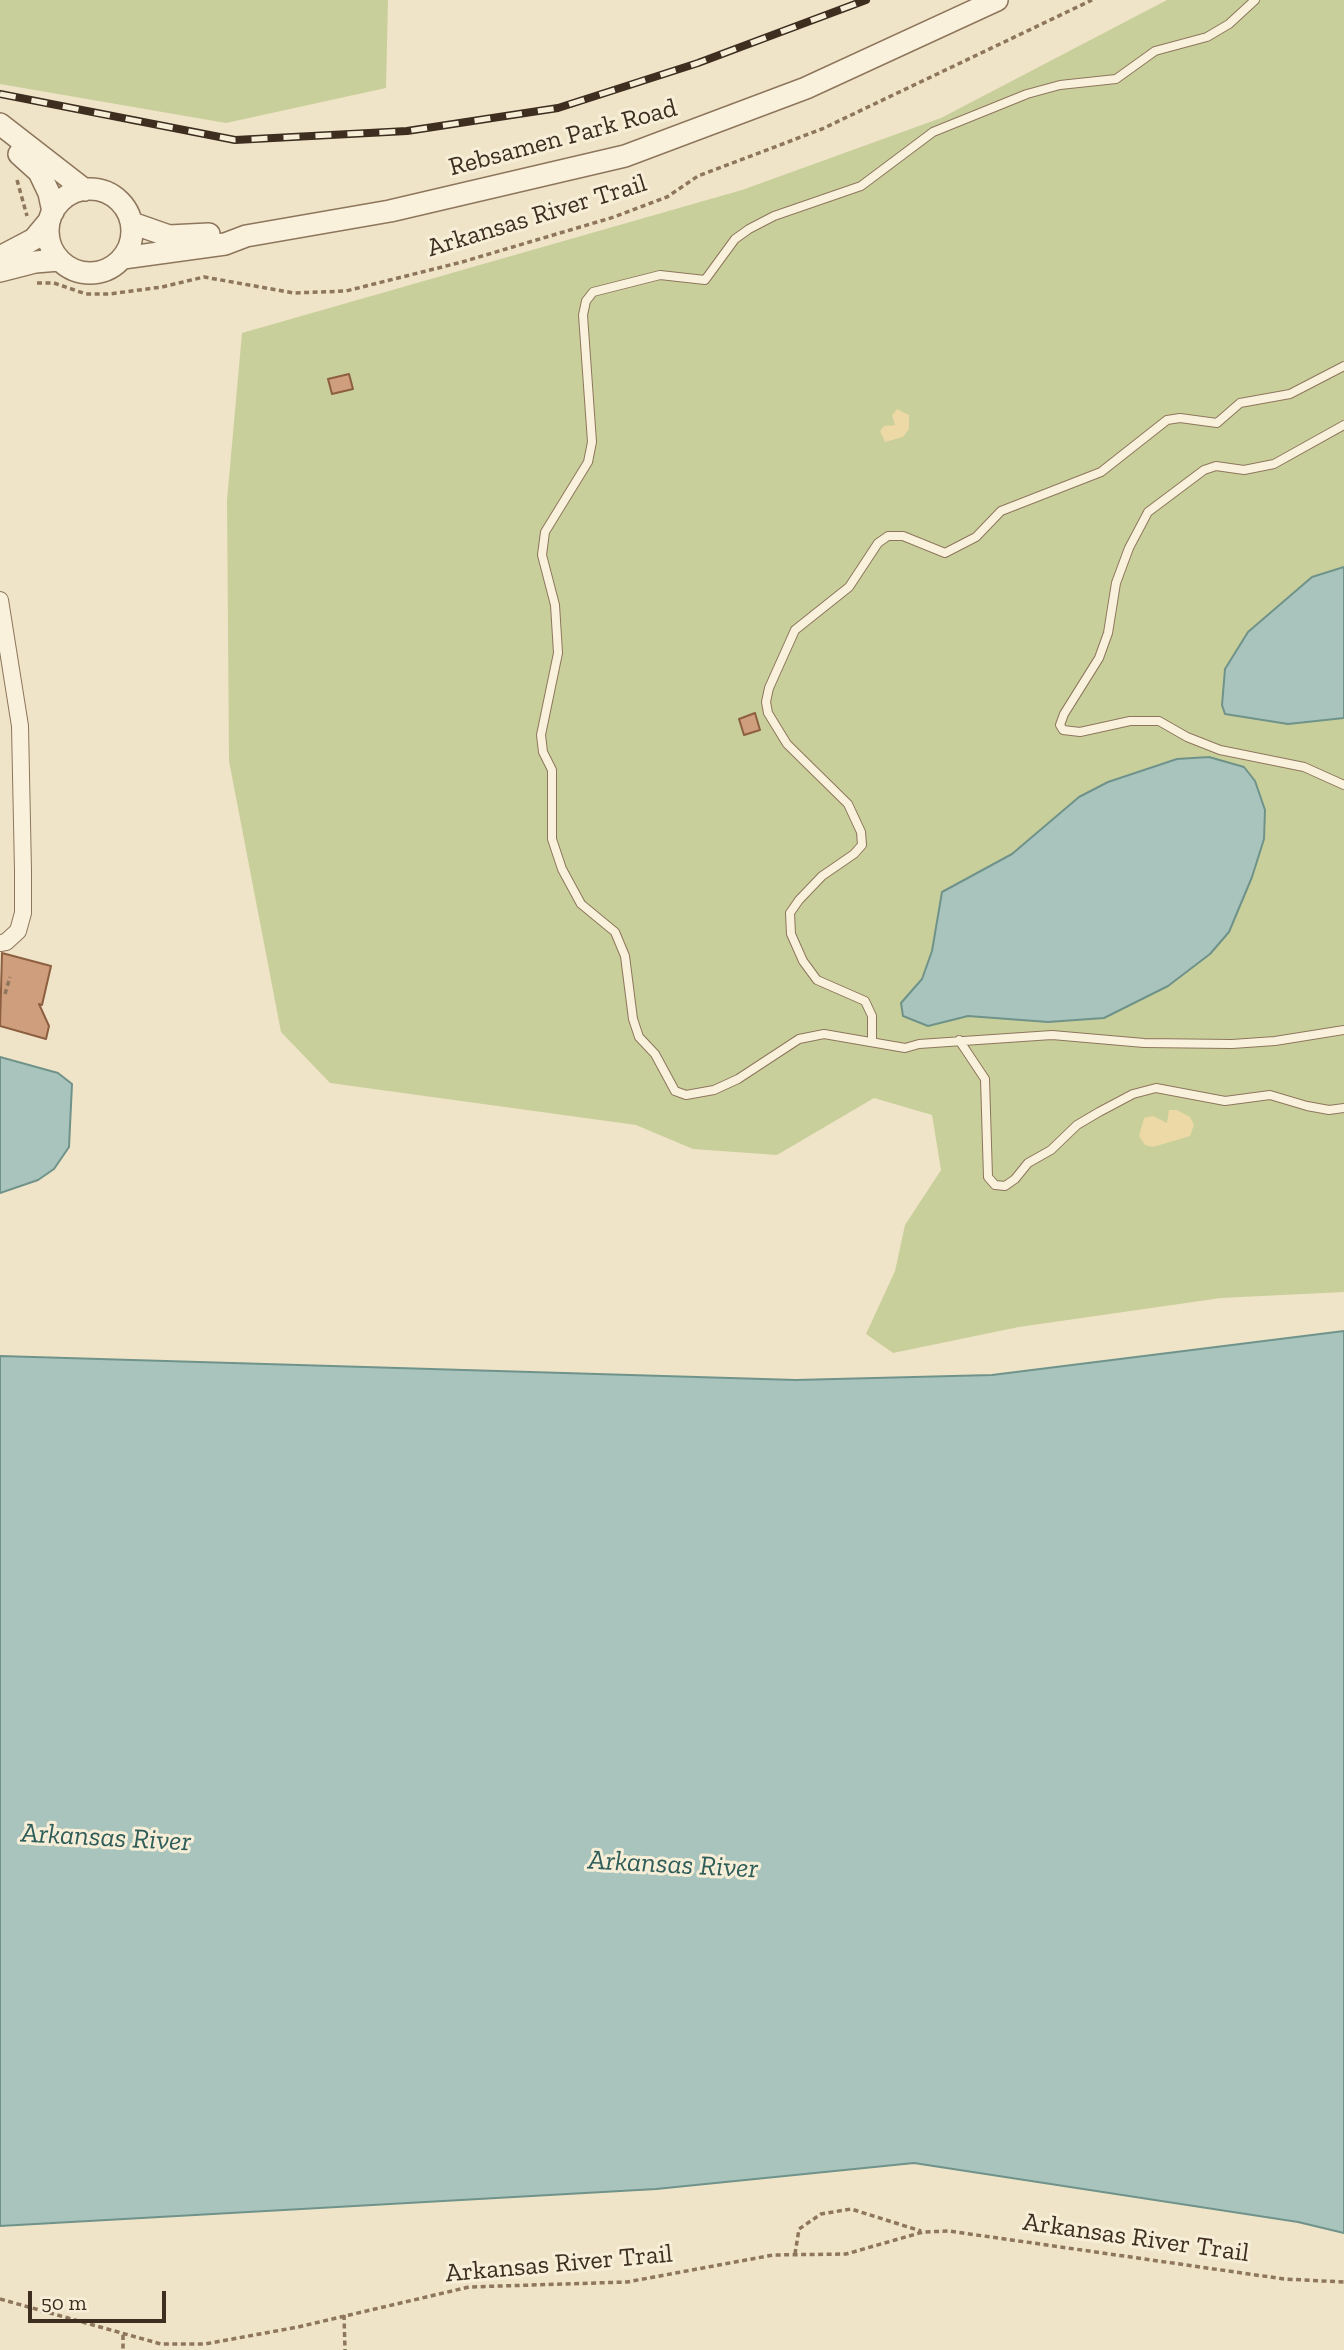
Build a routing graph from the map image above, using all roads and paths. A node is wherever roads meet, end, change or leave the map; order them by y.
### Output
1 (997, 0) edge
2 (1092, 0) edge
3 (1255, 0) edge
4 (0, 124) edge
5 (0, 135) edge
6 (12, 172) dead end
7 (85, 190) junction
8 (51, 216) junction
9 (27, 218) dead end
10 (132, 223) junction
11 (246, 236) junction
12 (0, 257) edge
13 (123, 258) junction
14 (59, 260) junction
15 (0, 271) edge
16 (24, 283) dead end
17 (1344, 366) edge
18 (1344, 425) edge
19 (0, 600) edge
20 (1344, 785) edge
21 (0, 943) edge
22 (10, 977) dead end
23 (5, 994) dead end
24 (1344, 1030) edge
25 (959, 1040) junction
26 (872, 1041) junction
27 (1344, 1108) edge
28 (923, 2232) junction
29 (795, 2254) junction
30 (1344, 2282) edge
31 (0, 2299) edge
32 (344, 2315) junction
33 (123, 2335) junction
34 (123, 2350) edge
35 (345, 2350) edge

1 - 11 street, Rebsamen Park Road
2 - 16 path, Arkansas River Trail
3 - 26 lane
4 - 7 street
5 - 8 street
6 - 9 path
7 - 8 street
7 - 10 street
8 - 12 street
8 - 14 street
10 - 11 street, Rebsamen Park Road
10 - 13 street
11 - 13 street, Rebsamen Park Road
13 - 14 street, Rebsamen Park Road
14 - 15 street
17 - 26 lane
18 - 20 lane
19 - 21 street
22 - 23 path
24 - 25 lane
25 - 26 lane
25 - 27 lane
28 - 29 path, Arkansas River Trail
28 - 29 path, Arkansas River Trail
28 - 30 path, Arkansas River Trail
29 - 32 path, Arkansas River Trail
31 - 33 path, Arkansas River Trail
32 - 33 path, Arkansas River Trail
32 - 35 path
33 - 34 path

